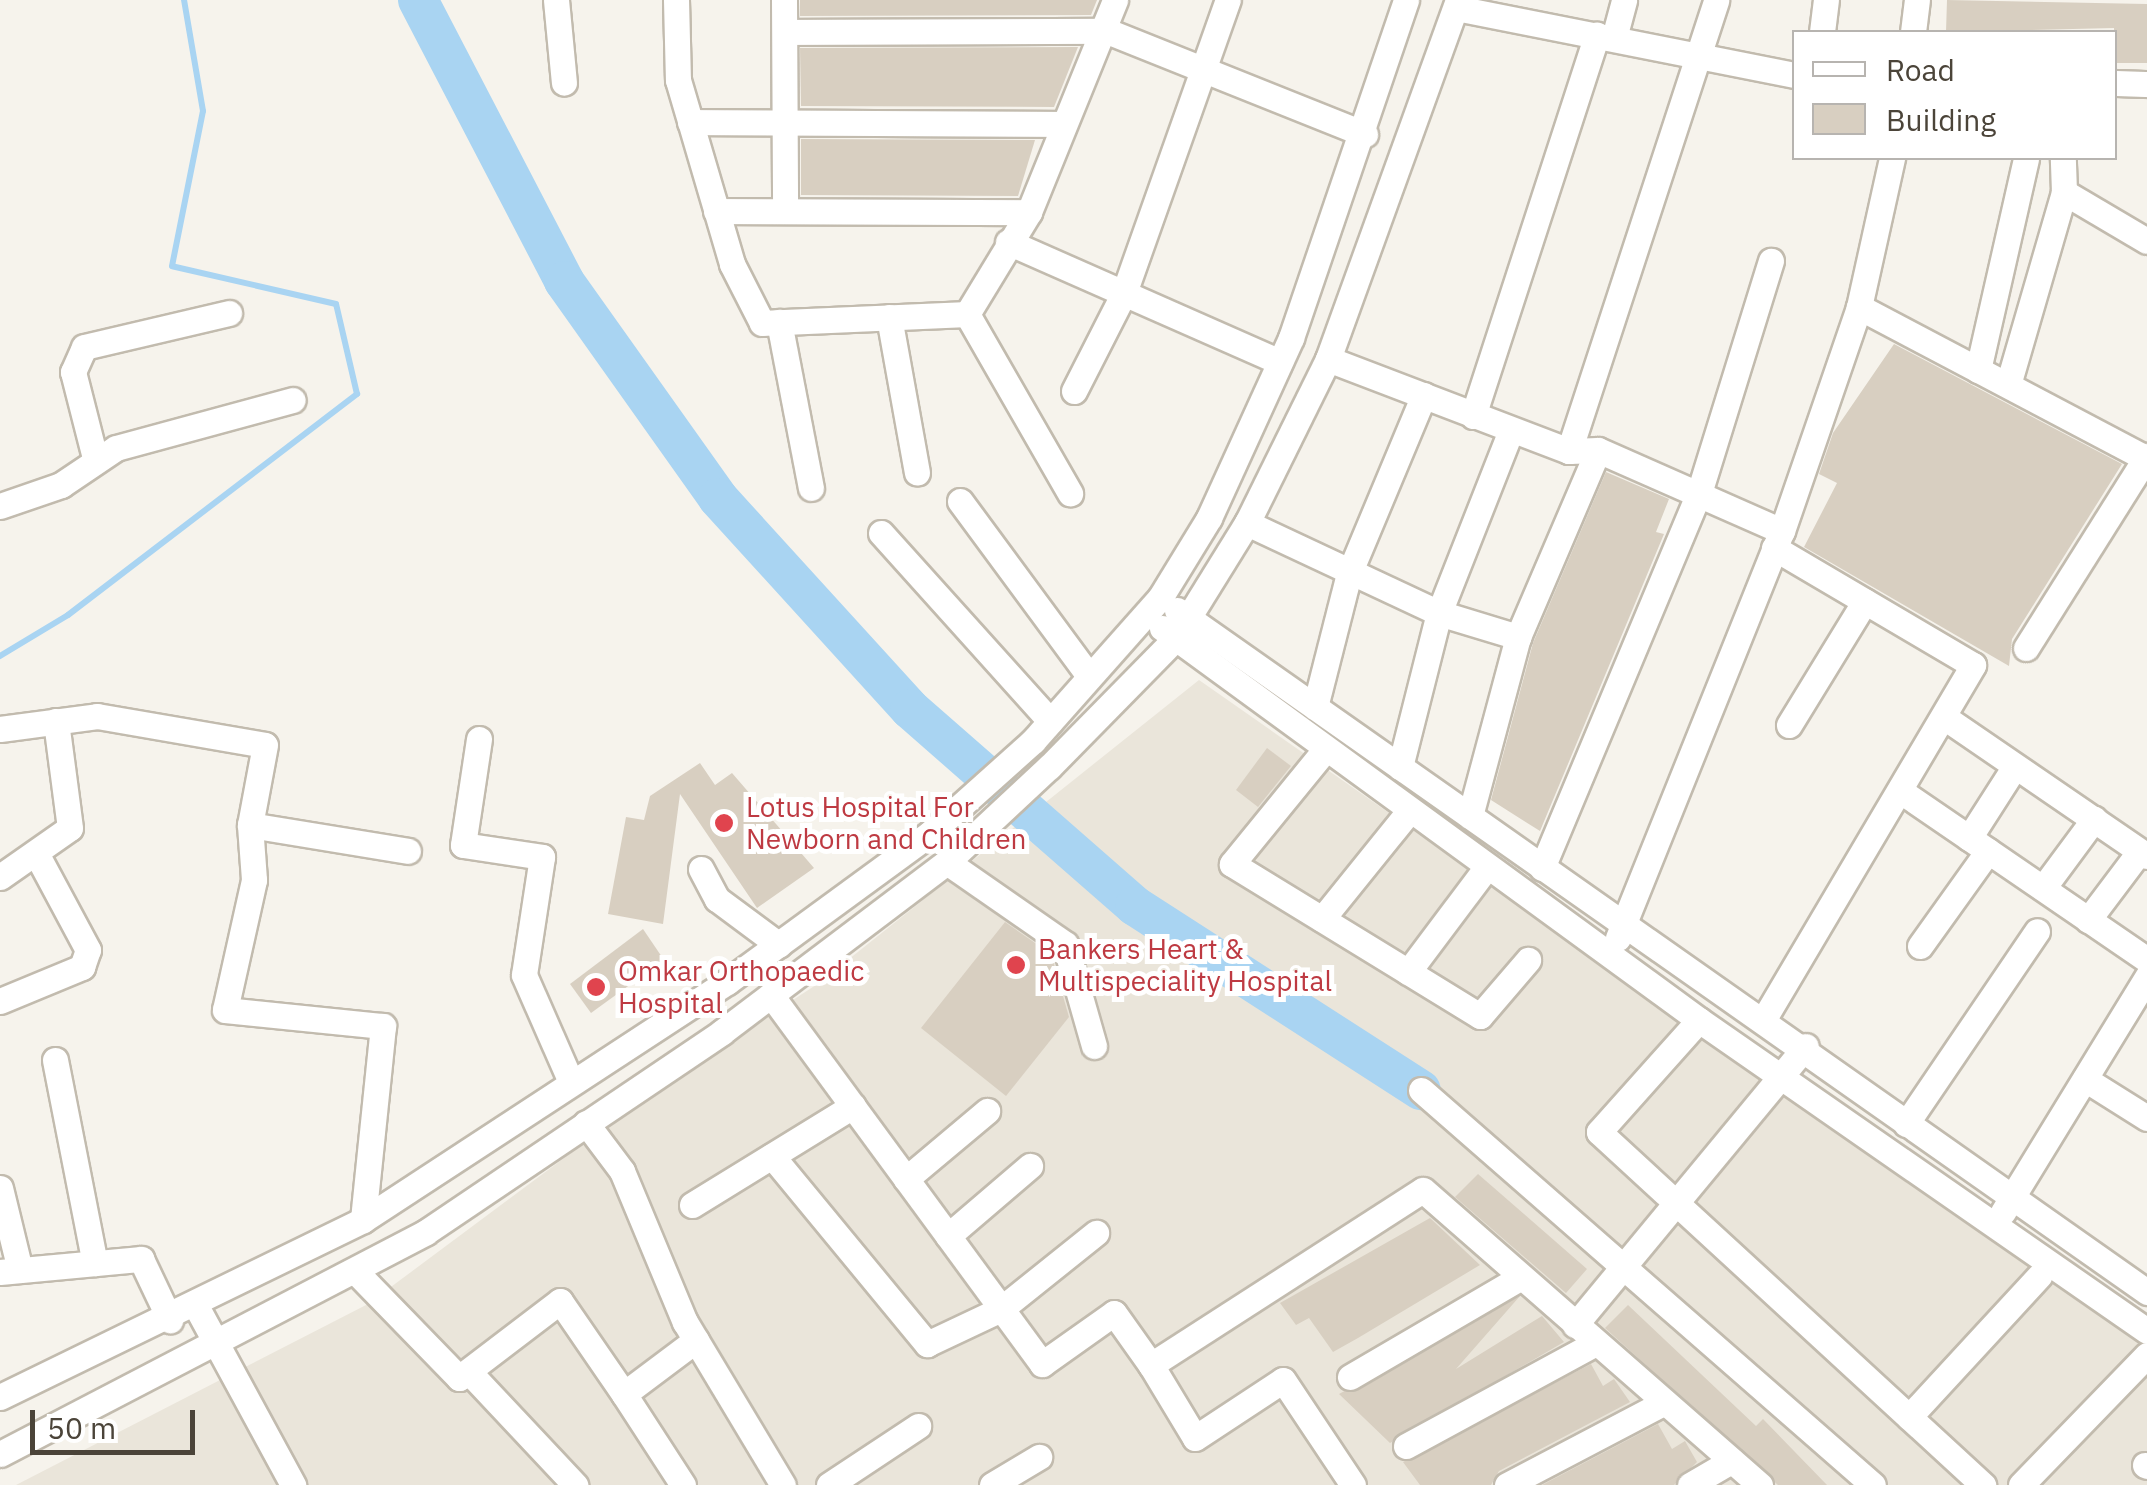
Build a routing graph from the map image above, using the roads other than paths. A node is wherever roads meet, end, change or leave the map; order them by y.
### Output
1 (556, 0) edge
2 (676, 0) edge
3 (784, 0) edge
4 (1115, 0) edge
5 (1228, 0) edge
6 (1406, 0) edge
7 (1624, 0) edge
8 (1716, 0) edge
9 (1826, 0) edge
10 (1917, 0) edge
11 (1457, 4) edge
12 (1822, 30) edge
13 (1913, 30) edge
14 (1107, 31) junction
15 (784, 32) junction
16 (1605, 37) junction
17 (1703, 56) junction
18 (1792, 76) edge
19 (1208, 78) junction
20 (564, 83) dead end
21 (2117, 83) edge
22 (2147, 84) edge
23 (690, 122) junction
24 (785, 122) junction
25 (1060, 124) junction
26 (1365, 134) junction
27 (1892, 160) edge
28 (2026, 160) edge
29 (2064, 160) edge
30 (2064, 192) junction
31 (785, 209) junction
32 (716, 211) junction
33 (1029, 212) junction
34 (2147, 241) edge
35 (1008, 242) junction
36 (1771, 260) dead end
37 (1124, 293) junction
38 (1860, 307) junction
39 (230, 313) dead end
40 (967, 314) junction
41 (889, 318) junction
42 (779, 322) junction
43 (1328, 359) junction
44 (1280, 362) junction
45 (1978, 370) junction
46 (2008, 385) junction
47 (1074, 391) dead end
48 (1424, 395) junction
49 (293, 400) dead end
50 (1473, 416) junction
51 (1510, 430) junction
52 (1598, 450) junction
53 (1569, 452) junction
54 (95, 458) junction
55 (2147, 458) edge
56 (917, 472) dead end
57 (811, 488) dead end
58 (1700, 490) junction
59 (1070, 494) dead end
60 (960, 501) dead end
61 (1, 503) edge
62 (1247, 523) junction
63 (881, 533) dead end
64 (1778, 540) junction
65 (1349, 574) junction
66 (1865, 601) junction
67 (1153, 606) junction
68 (1438, 613) junction
69 (1182, 629) junction
70 (1518, 638) junction
71 (2026, 648) dead end
72 (1089, 676) junction
73 (1314, 707) junction
74 (1944, 717) junction
75 (56, 720) junction
76 (1789, 725) dead end
77 (0, 729) edge
78 (1042, 731) junction
79 (479, 739) dead end
80 (1324, 751) junction
81 (2015, 766) junction
82 (1400, 767) junction
83 (1902, 792) junction
84 (1409, 812) junction
85 (1470, 816) junction
86 (2094, 819) junction
87 (250, 825) junction
88 (1978, 844) junction
89 (408, 850) dead end
90 (2143, 853) edge
91 (37, 856) junction
92 (947, 862) junction
93 (1486, 868) junction
94 (1542, 868) junction
95 (701, 869) dead end
96 (0, 877) edge
97 (2043, 888) junction
98 (1322, 920) junction
99 (2088, 920) junction
100 (1626, 926) junction
101 (2037, 931) dead end
102 (779, 945) junction
103 (1920, 946) dead end
104 (1606, 954) junction
105 (1528, 960) dead end
106 (2147, 960) edge
107 (1408, 972) junction
108 (2147, 977) edge
109 (771, 995) junction
110 (0, 1002) edge
111 (1765, 1017) junction
112 (1700, 1020) junction
113 (1094, 1046) dead end
114 (1806, 1046) junction
115 (55, 1060) dead end
116 (1781, 1077) junction
117 (2085, 1079) junction
118 (571, 1082) junction
119 (1420, 1090) dead end
120 (853, 1106) junction
121 (988, 1111) dead end
122 (2147, 1118) edge
123 (586, 1124) junction
124 (1906, 1124) junction
125 (772, 1156) junction
126 (1030, 1166) dead end
127 (906, 1178) junction
128 (0, 1188) edge
129 (2013, 1198) junction
130 (692, 1205) dead end
131 (1678, 1206) junction
132 (363, 1220) junction
133 (1995, 1224) junction
134 (1096, 1233) dead end
135 (948, 1236) junction
136 (95, 1263) junction
137 (1622, 1266) junction
138 (10, 1271) edge
139 (356, 1272) junction
140 (2038, 1276) dead end
141 (1521, 1277) junction
142 (2147, 1292) edge
143 (196, 1306) junction
144 (1000, 1308) junction
145 (170, 1320) junction
146 (1575, 1325) junction
147 (2147, 1331) edge
148 (696, 1340) junction
149 (1596, 1343) junction
150 (216, 1345) junction
151 (2147, 1356) edge
152 (1151, 1365) junction
153 (470, 1373) junction
154 (1350, 1377) dead end
155 (624, 1394) junction
156 (0, 1397) edge
157 (1665, 1402) junction
158 (1908, 1416) junction
159 (918, 1426) dead end
160 (1406, 1446) dead end
161 (0, 1454) edge
162 (1039, 1458) dead end
163 (1731, 1461) junction
164 (293, 1485) edge
165 (575, 1485) edge
166 (683, 1485) edge
167 (783, 1485) edge
168 (829, 1485) edge
169 (992, 1485) edge
170 (1353, 1485) edge
171 (1507, 1485) edge
172 (1690, 1485) edge
173 (1760, 1485) edge
174 (1873, 1485) edge
175 (1983, 1485) edge
176 (2020, 1485) edge

1 - 20 street
2 - 23 street
3 - 15 street
4 - 14 street
5 - 19 street
6 - 26 street
7 - 16 street
8 - 17 street
9 - 12 street
10 - 13 street
11 - 16 street
11 - 43 street
14 - 15 street
14 - 19 street
14 - 25 street
15 - 24 street
16 - 17 street
16 - 50 street
17 - 18 street
17 - 53 street
19 - 26 street
19 - 37 street
21 - 22 street
23 - 24 street
23 - 32 street
24 - 25 street
24 - 31 street
25 - 33 street
26 - 44 street
27 - 38 street
28 - 45 street
29 - 30 street
30 - 34 street
30 - 46 street
31 - 32 street
31 - 33 street
32 - 42 street
33 - 35 street
35 - 37 street
35 - 40 street
36 - 58 street
37 - 44 street
37 - 47 street
38 - 45 street
38 - 64 street
39 - 54 street
40 - 41 street
40 - 59 street
41 - 42 street
41 - 56 street
42 - 57 street
43 - 48 street
43 - 62 street
44 - 67 street
45 - 46 street
46 - 55 street
48 - 50 street
48 - 65 street
49 - 54 street
50 - 51 street
51 - 53 street
51 - 68 street
52 - 53 street
52 - 58 street
52 - 70 street
54 - 61 street
55 - 71 street
58 - 64 street
58 - 94 street
60 - 72 street
62 - 65 street
62 - 69 street
63 - 78 street
64 - 66 street
64 - 100 street
65 - 68 street
65 - 73 street
66 - 74 street
66 - 76 street
67 - 69 street
67 - 72 street
68 - 70 street
68 - 82 street
69 - 73 street
69 - 80 street
69 - 92 street
70 - 85 street
72 - 78 street
73 - 82 street
74 - 81 street
74 - 83 street
75 - 77 street
75 - 87 street
75 - 91 street
78 - 102 street
79 - 118 street
80 - 84 street
80 - 98 street
81 - 86 street
81 - 88 street
82 - 85 street
83 - 88 street
83 - 111 street
84 - 93 street
84 - 98 street
85 - 94 street
86 - 90 street
86 - 97 street
87 - 89 street
87 - 132 street
88 - 97 street
88 - 103 street
90 - 99 street
91 - 96 street
91 - 110 street
92 - 109 street
92 - 113 street
93 - 104 street
93 - 107 street
94 - 100 street
95 - 102 street
97 - 99 street
98 - 107 street
99 - 106 street
100 - 104 street
100 - 111 street
101 - 124 street
102 - 118 street
104 - 112 street
105 - 107 street
108 - 117 street
109 - 120 street
109 - 123 street
111 - 114 street
112 - 116 street
112 - 131 street
114 - 116 street
114 - 124 street
115 - 136 street
116 - 131 street
116 - 133 street
117 - 122 street
117 - 129 street
118 - 132 street
119 - 137 street
120 - 125 street
120 - 127 street
121 - 127 street
123 - 139 street
123 - 148 street
124 - 129 street
125 - 130 street
125 - 144 street
126 - 135 street
127 - 135 street
128 - 138 street
129 - 133 street
129 - 142 street
131 - 137 street
131 - 158 street
132 - 143 street
133 - 147 street
134 - 144 street
135 - 144 street
136 - 138 street
136 - 145 street
137 - 146 street
137 - 174 street
139 - 150 street
139 - 153 street
140 - 158 street
141 - 146 street
141 - 152 street
141 - 154 street
143 - 145 street
143 - 150 street
144 - 152 street
145 - 156 street
146 - 149 street
148 - 155 street
148 - 167 street
149 - 157 street
149 - 160 street
150 - 161 street
150 - 164 street
151 - 176 street
152 - 170 street
153 - 155 street
153 - 165 street
155 - 166 street
157 - 163 street
157 - 171 street
158 - 175 street
159 - 168 street
162 - 169 street
163 - 172 street
163 - 173 street

